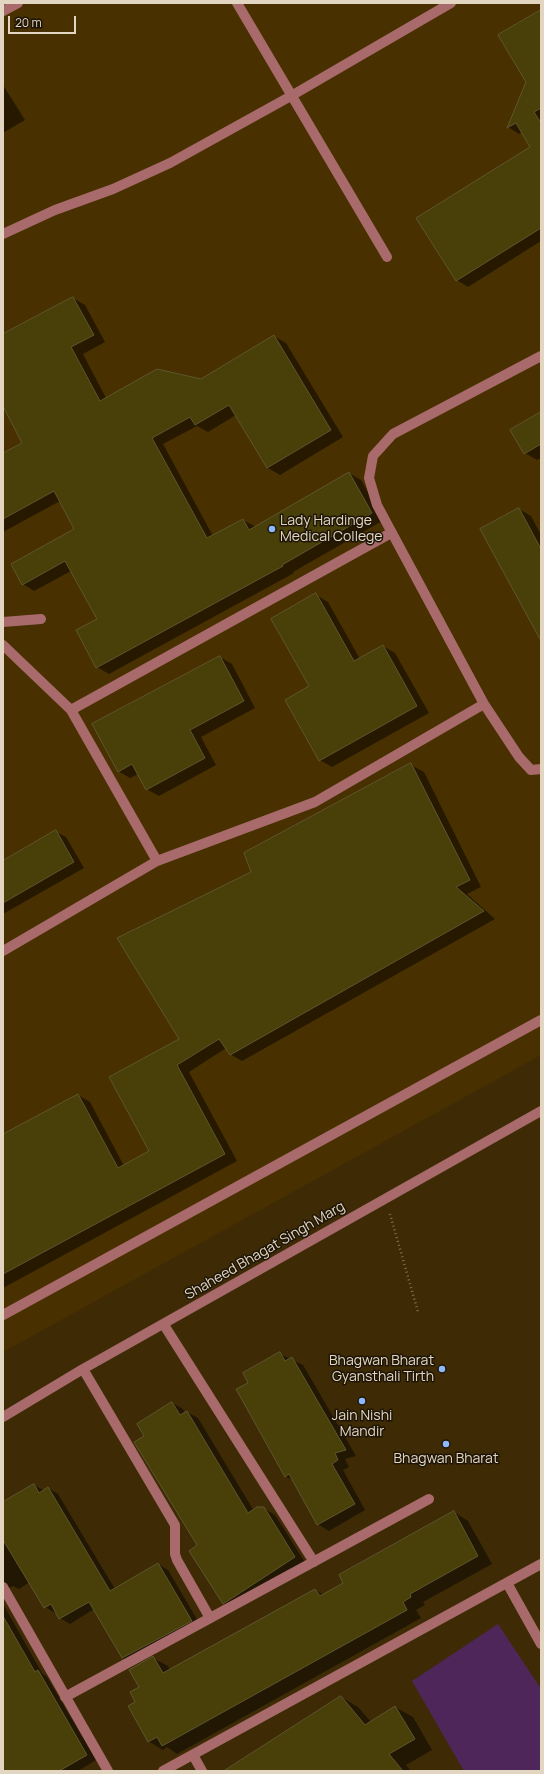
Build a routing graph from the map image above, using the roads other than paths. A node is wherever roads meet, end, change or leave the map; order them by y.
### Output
1 (18, 3) edge
2 (237, 3) edge
3 (451, 3) edge
4 (3, 11) edge
5 (291, 96) junction
6 (3, 234) edge
7 (387, 257) dead end
8 (541, 356) edge
9 (391, 533) junction
10 (41, 619) dead end
11 (3, 622) edge
12 (3, 646) edge
13 (484, 704) junction
14 (71, 710) junction
15 (541, 769) edge
16 (157, 861) junction
17 (3, 951) edge
18 (541, 1020) edge
19 (541, 1111) edge
20 (3, 1315) edge
21 (164, 1324) junction
22 (83, 1369) junction
23 (3, 1417) edge
24 (429, 1499) dead end
25 (314, 1562) junction
26 (541, 1564) edge
27 (507, 1583) junction
28 (3, 1587) edge
29 (210, 1618) junction
30 (541, 1644) edge
31 (65, 1697) junction
32 (193, 1755) junction
33 (108, 1771) edge
34 (163, 1771) edge
35 (202, 1771) edge

1 - 4 street
2 - 5 street
3 - 5 street
5 - 6 street
5 - 7 street
8 - 9 street
9 - 13 street
9 - 14 street
10 - 11 street
12 - 14 street
13 - 15 street
13 - 16 street
14 - 16 street
16 - 17 street
18 - 20 street
19 - 21 street, Shaheed Bhagat Singh Marg
21 - 22 street, Shaheed Bhagat Singh Marg
21 - 25 street
22 - 23 street, Shaheed Bhagat Singh Marg
22 - 29 street
24 - 25 street
25 - 29 street
26 - 27 street
27 - 30 street
27 - 32 street
28 - 31 street
29 - 31 street
31 - 33 street
32 - 34 street
32 - 35 street

